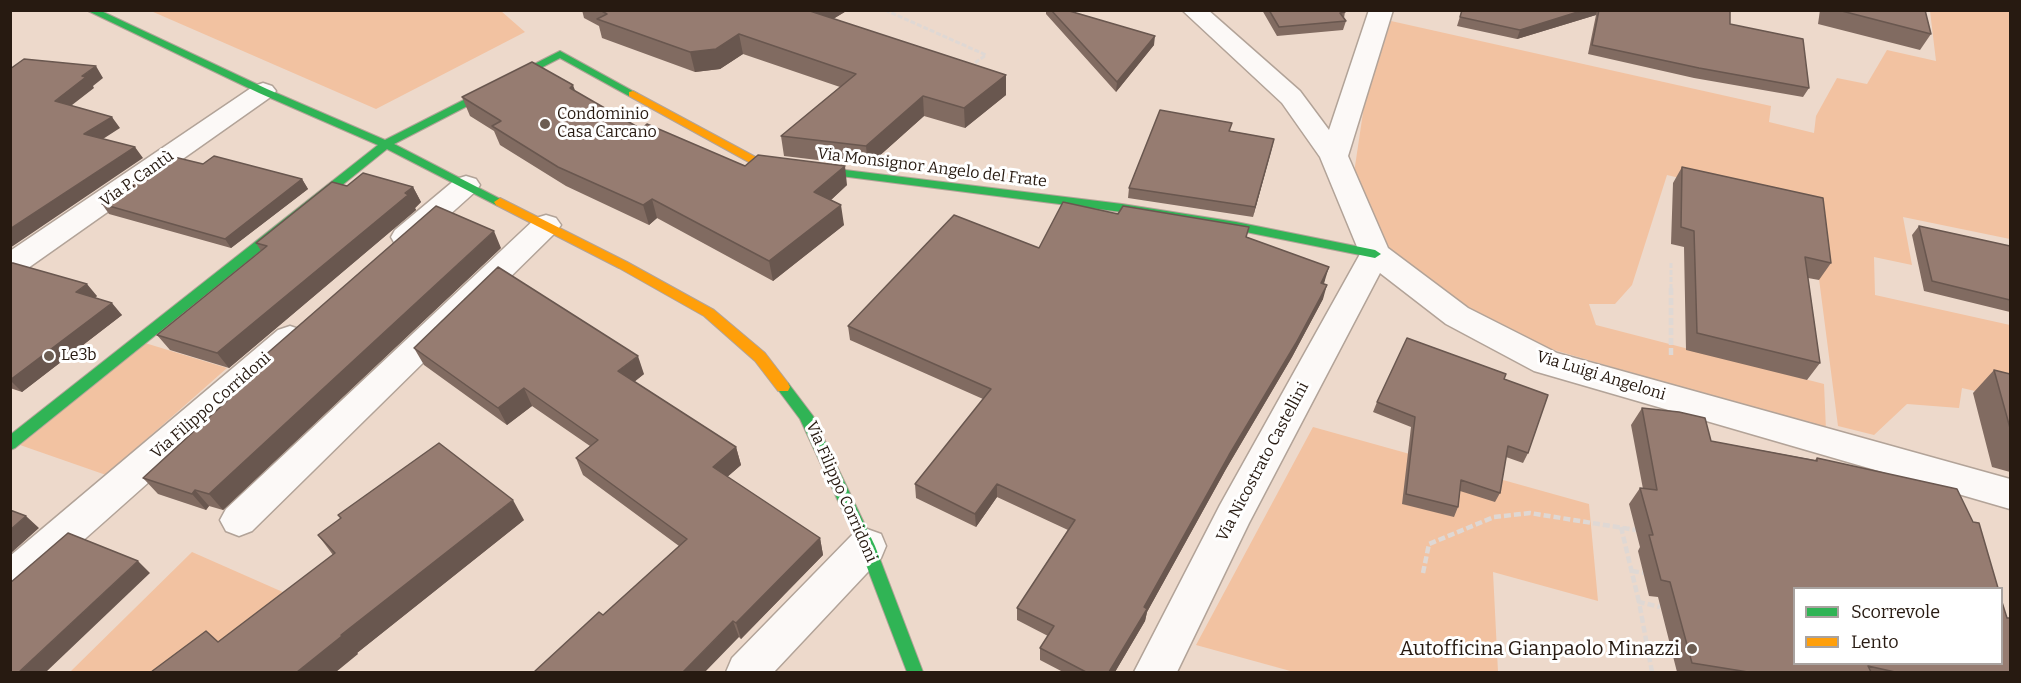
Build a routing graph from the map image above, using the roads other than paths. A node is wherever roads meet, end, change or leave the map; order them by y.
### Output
1 (90, 10) edge
2 (1193, 10) edge
3 (1381, 10) edge
4 (263, 91) junction
5 (386, 144) junction
6 (1334, 156) junction
7 (466, 185) junction
8 (546, 225) junction
9 (1375, 254) junction
10 (385, 255) edge
11 (10, 266) edge
12 (314, 317) edge
13 (10, 444) edge
14 (2010, 494) edge
15 (239, 520) dead end
16 (867, 546) junction
17 (10, 581) edge
18 (747, 672) edge
19 (915, 672) edge
20 (1155, 672) edge

1 - 4 street, Via Filippo Corridoni
2 - 6 street
3 - 6 street
4 - 5 street, Via Filippo Corridoni
4 - 11 street, Via P. Cantù
5 - 7 street, Via Filippo Corridoni
5 - 9 street, Via Monsignor Angelo del Frate
5 - 13 street
6 - 9 street
7 - 8 street, Via Filippo Corridoni
7 - 10 street
8 - 15 street
8 - 16 street, Via Filippo Corridoni
9 - 14 street, Via Luigi Angeloni
9 - 20 street, Via Nicostrato Castellini
12 - 17 street, Via Filippo Corridoni
16 - 18 street
16 - 19 street, Via Filippo Corridoni

